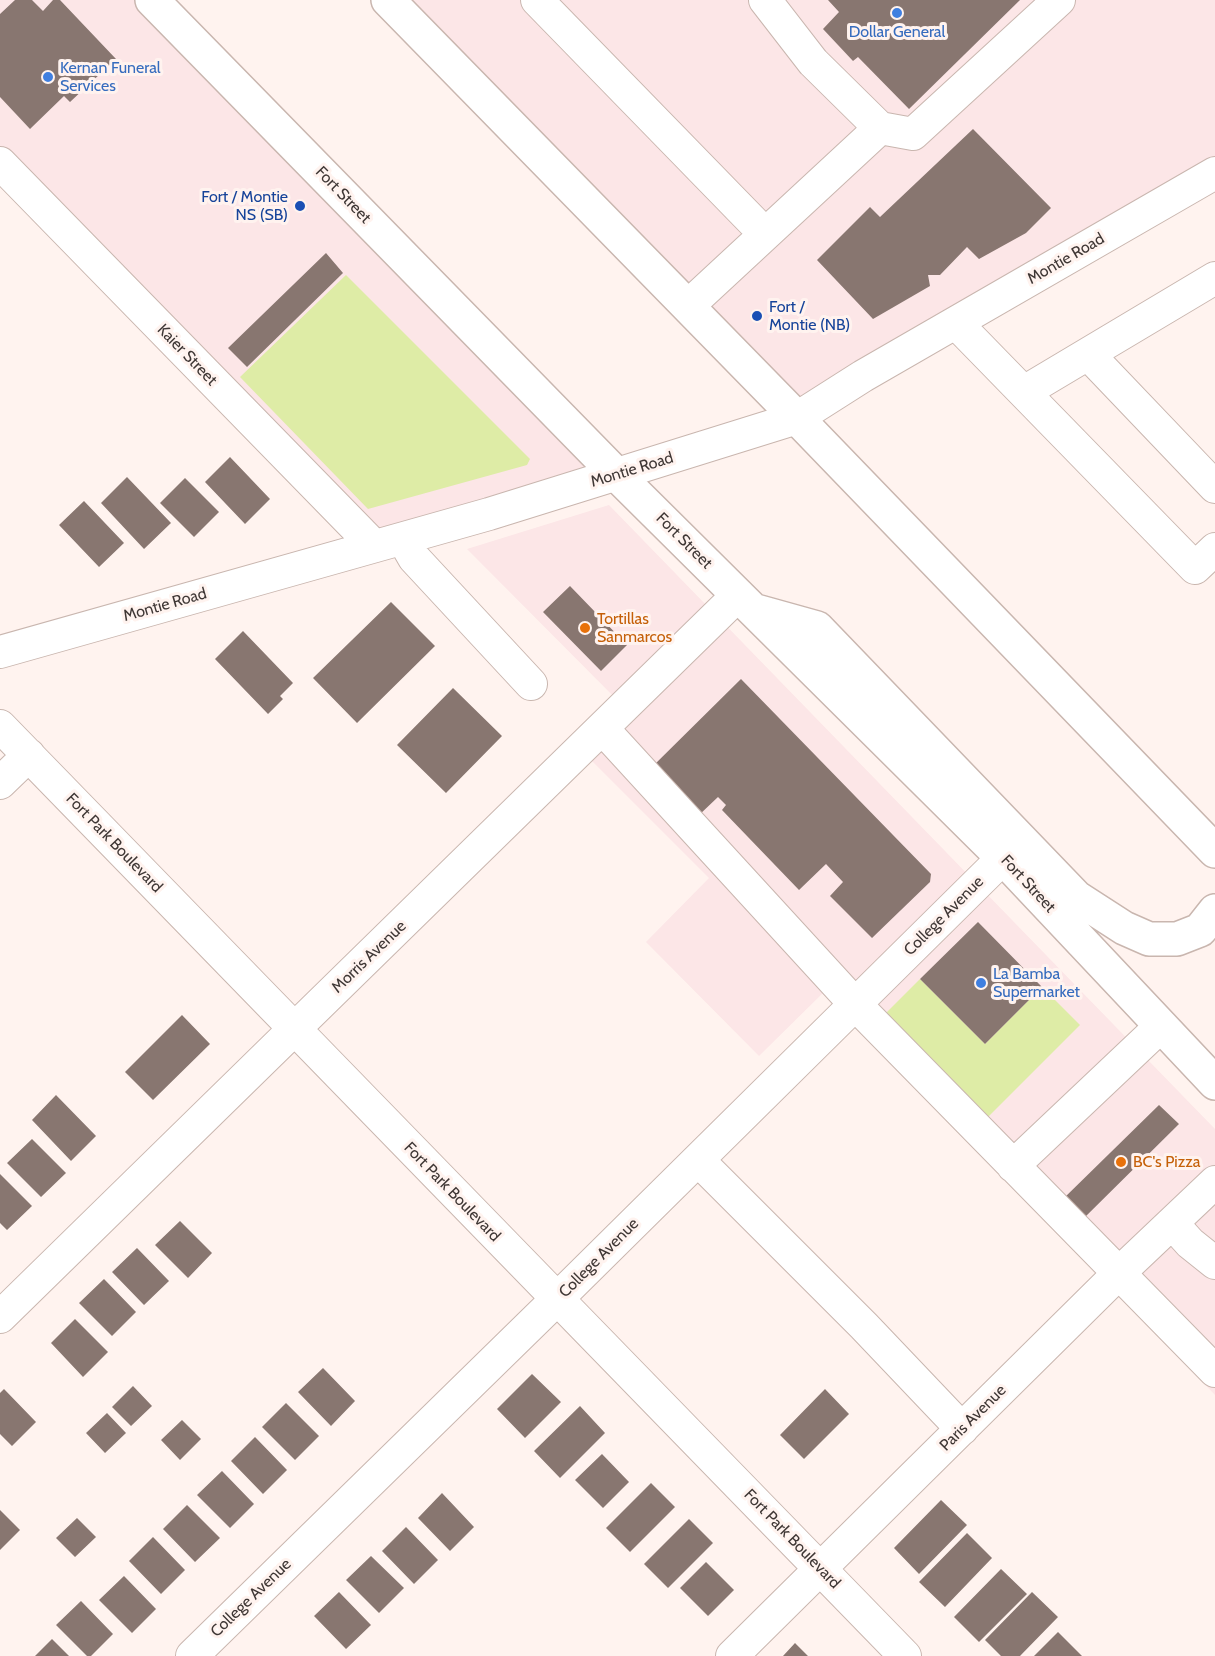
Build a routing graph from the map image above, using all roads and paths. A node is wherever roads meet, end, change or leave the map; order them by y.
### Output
1 (152, 0) edge
2 (388, 0) edge
3 (537, 0) edge
4 (765, 0) edge
5 (1059, 0) edge
6 (880, 128) junction
7 (0, 163) edge
8 (1215, 173) edge
9 (765, 234) junction
10 (1215, 278) edge
11 (688, 306) junction
12 (956, 323) junction
13 (1088, 354) junction
14 (1024, 392) junction
15 (797, 418) junction
16 (616, 474) junction
17 (1215, 487) edge
18 (389, 543) junction
19 (1215, 549) edge
20 (745, 602) junction
21 (0, 652) edge
22 (531, 684) dead end
23 (0, 726) edge
24 (602, 728) junction
25 (29, 755) junction
26 (0, 783) edge
27 (1215, 851) edge
28 (1003, 858) junction
29 (1215, 911) edge
30 (855, 1004) junction
31 (1161, 1026) junction
32 (294, 1030) junction
33 (1215, 1083) edge
34 (698, 1160) junction
35 (1013, 1166) junction
36 (1215, 1182) edge
37 (1172, 1223) junction
38 (1215, 1263) edge
39 (1118, 1274) junction
40 (557, 1299) junction
41 (0, 1317) edge
42 (1215, 1371) edge
43 (962, 1429) junction
44 (821, 1569) junction
45 (192, 1656) edge
46 (732, 1656) edge
47 (905, 1656) edge

1 - 16 main road, Fort Street
2 - 11 main road
3 - 9 street
4 - 6 street
5 - 6 street
6 - 9 street
7 - 18 street, Kaier Street
8 - 12 street, Montie Road
9 - 11 street
10 - 13 street
11 - 15 main road
12 - 14 street
12 - 15 street, Montie Road
13 - 14 street
13 - 17 street
14 - 19 street
15 - 16 street, Montie Road
15 - 27 main road
16 - 18 street, Montie Road
16 - 20 main road, Fort Street
18 - 21 street, Montie Road
18 - 22 street, Kaier Street
20 - 24 street, Morris Avenue
20 - 28 main road, Fort Street
20 - 29 main road
23 - 25 street, Fort Park Boulevard
24 - 30 street
24 - 32 street, Morris Avenue
25 - 26 street
25 - 32 street, Fort Park Boulevard
28 - 30 street, College Avenue
28 - 31 main road, Fort Street
30 - 34 street, College Avenue
30 - 35 street
31 - 33 main road, Fort Street
31 - 35 street
32 - 40 street, Fort Park Boulevard
32 - 41 street, Morris Avenue
34 - 40 street, College Avenue
34 - 43 street
35 - 39 street
36 - 37 street, Paris Avenue
37 - 38 street
37 - 39 street, Paris Avenue
39 - 42 street
39 - 43 street, Paris Avenue
40 - 44 street, Fort Park Boulevard
40 - 45 street, College Avenue
43 - 44 street, Paris Avenue
44 - 46 street, Paris Avenue
44 - 47 street, Fort Park Boulevard

